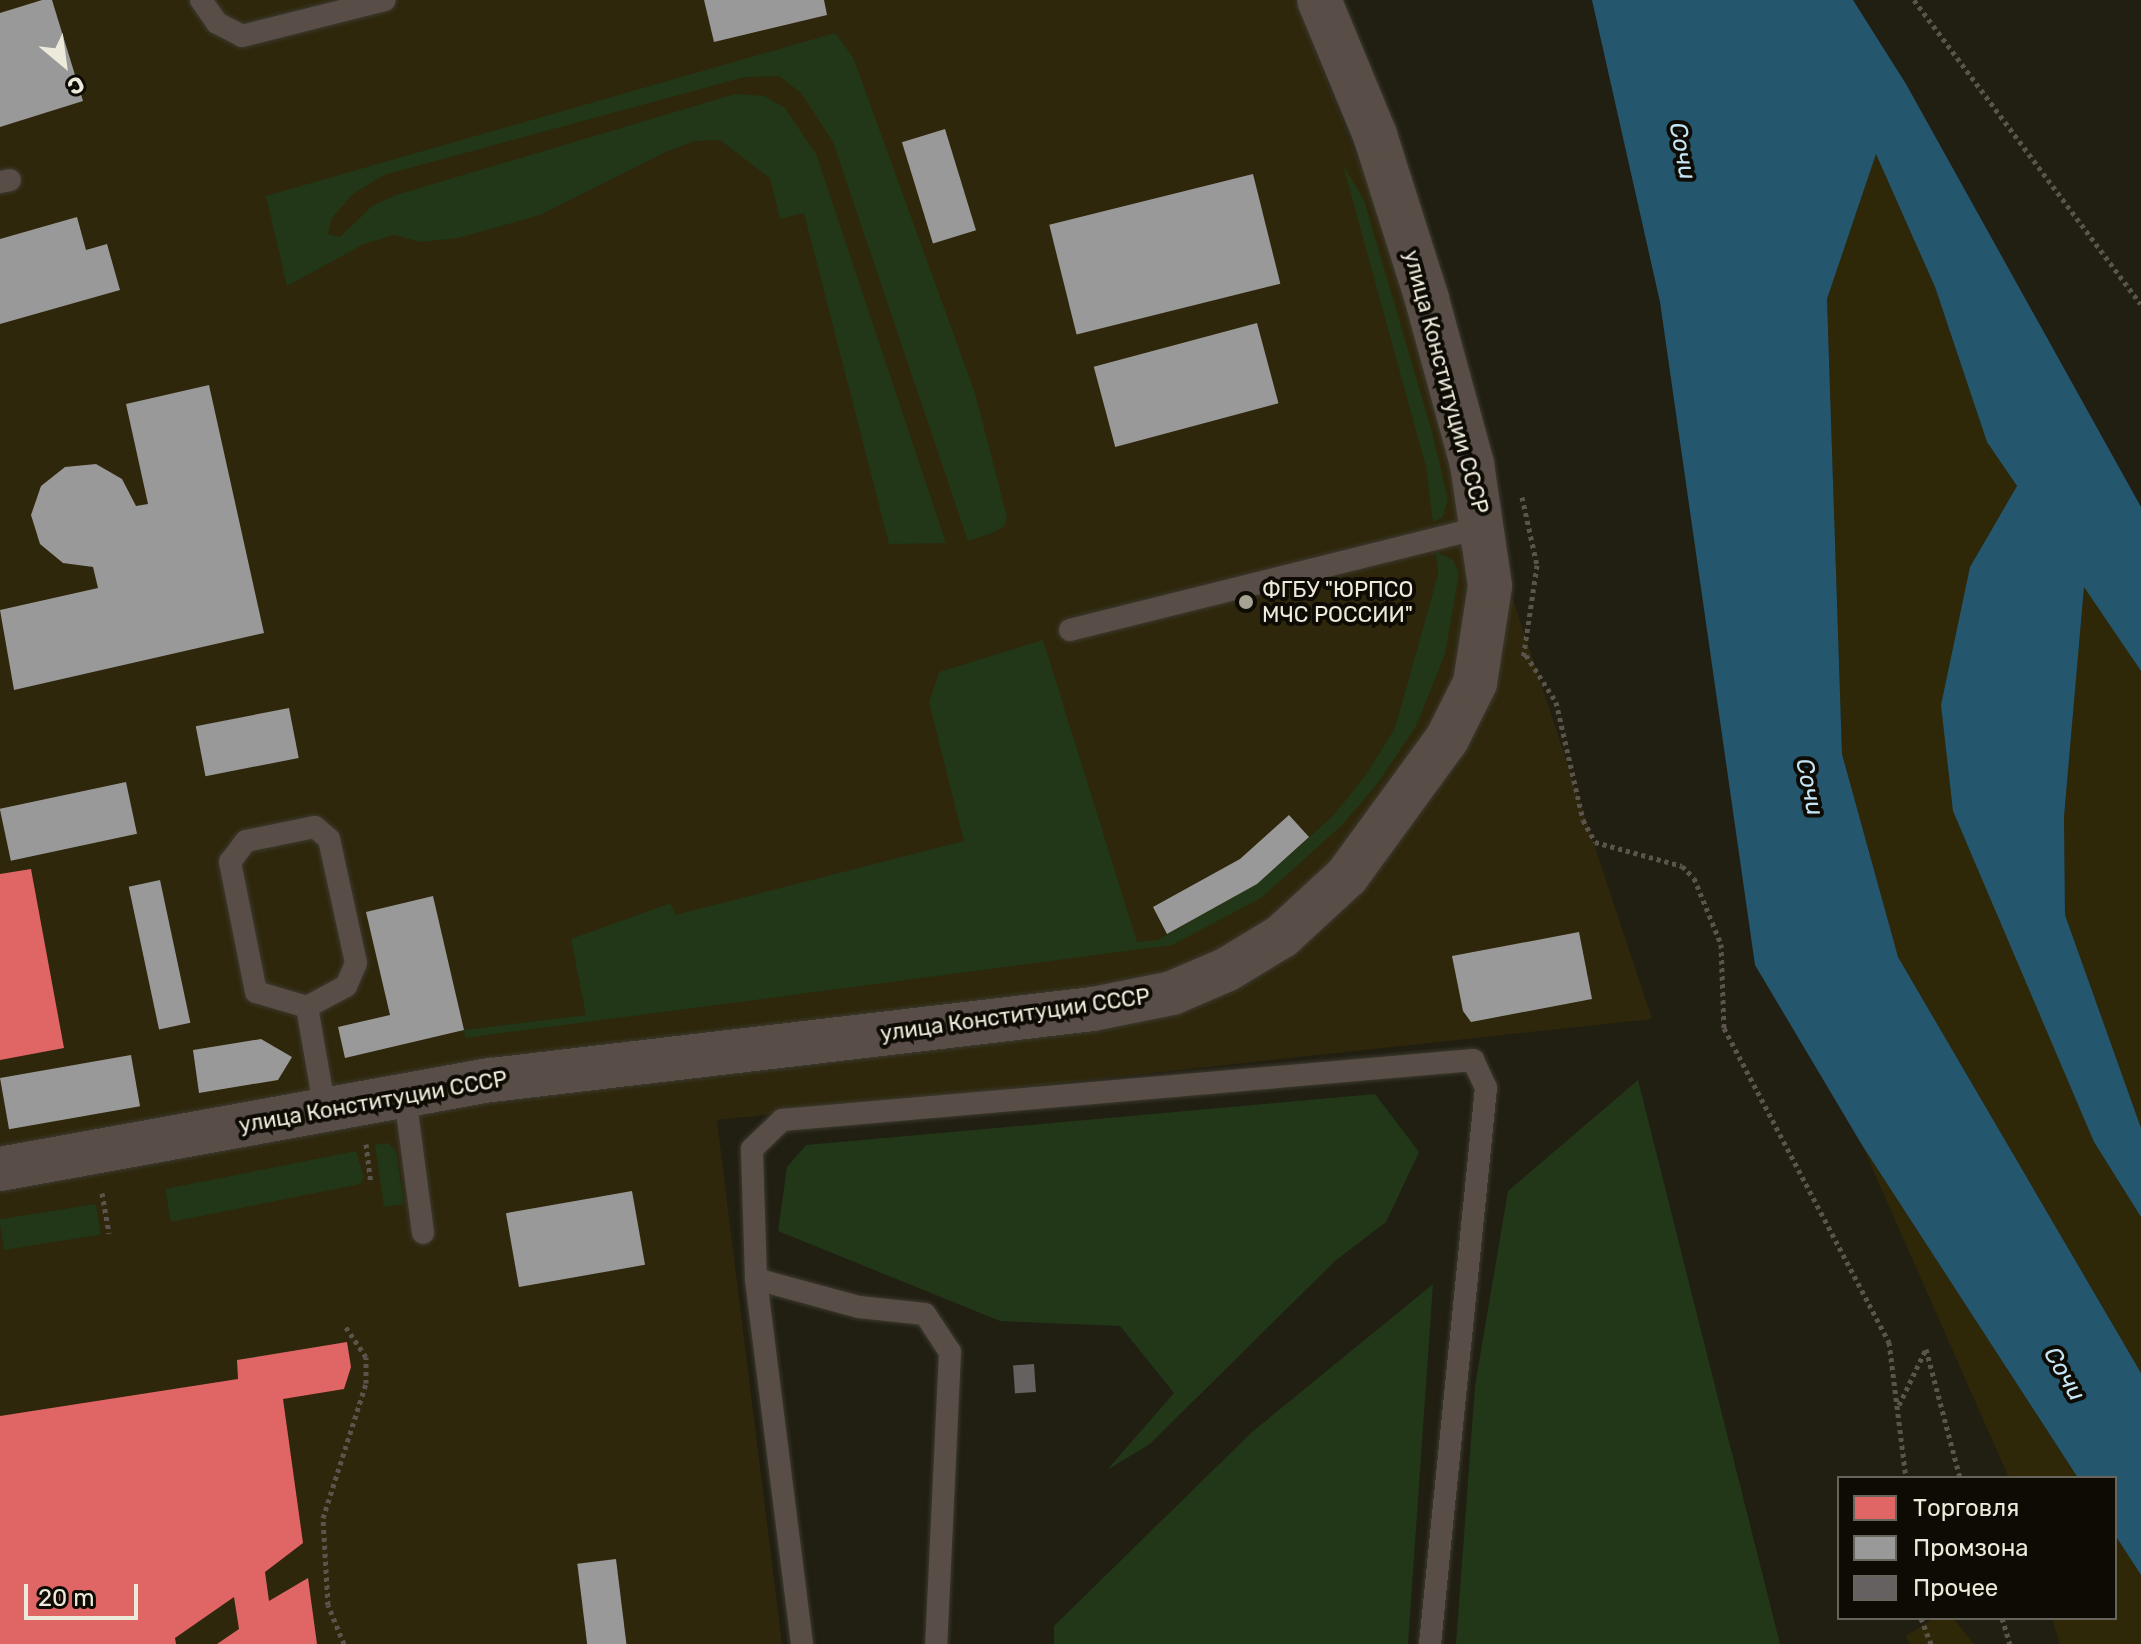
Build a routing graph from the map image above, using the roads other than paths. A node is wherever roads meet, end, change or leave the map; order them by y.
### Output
1 (201, 0) edge
2 (385, 0) edge
3 (1319, 0) edge
4 (1484, 527) junction
5 (1070, 630) dead end
6 (307, 1007) junction
7 (325, 1110) junction
8 (407, 1114) junction
9 (0, 1169) edge
10 (423, 1233) dead end
11 (756, 1279) junction
12 (802, 1644) edge
13 (936, 1644) edge
14 (1430, 1644) edge

1 - 2 lane
3 - 4 street, улица Конституции СССР
4 - 5 lane
4 - 8 street, улица Конституции СССР
6 - 6 lane
6 - 7 lane
7 - 8 street, улица Конституции СССР
7 - 9 street, улица Конституции СССР
8 - 10 lane
11 - 12 lane
11 - 13 lane
11 - 14 lane

